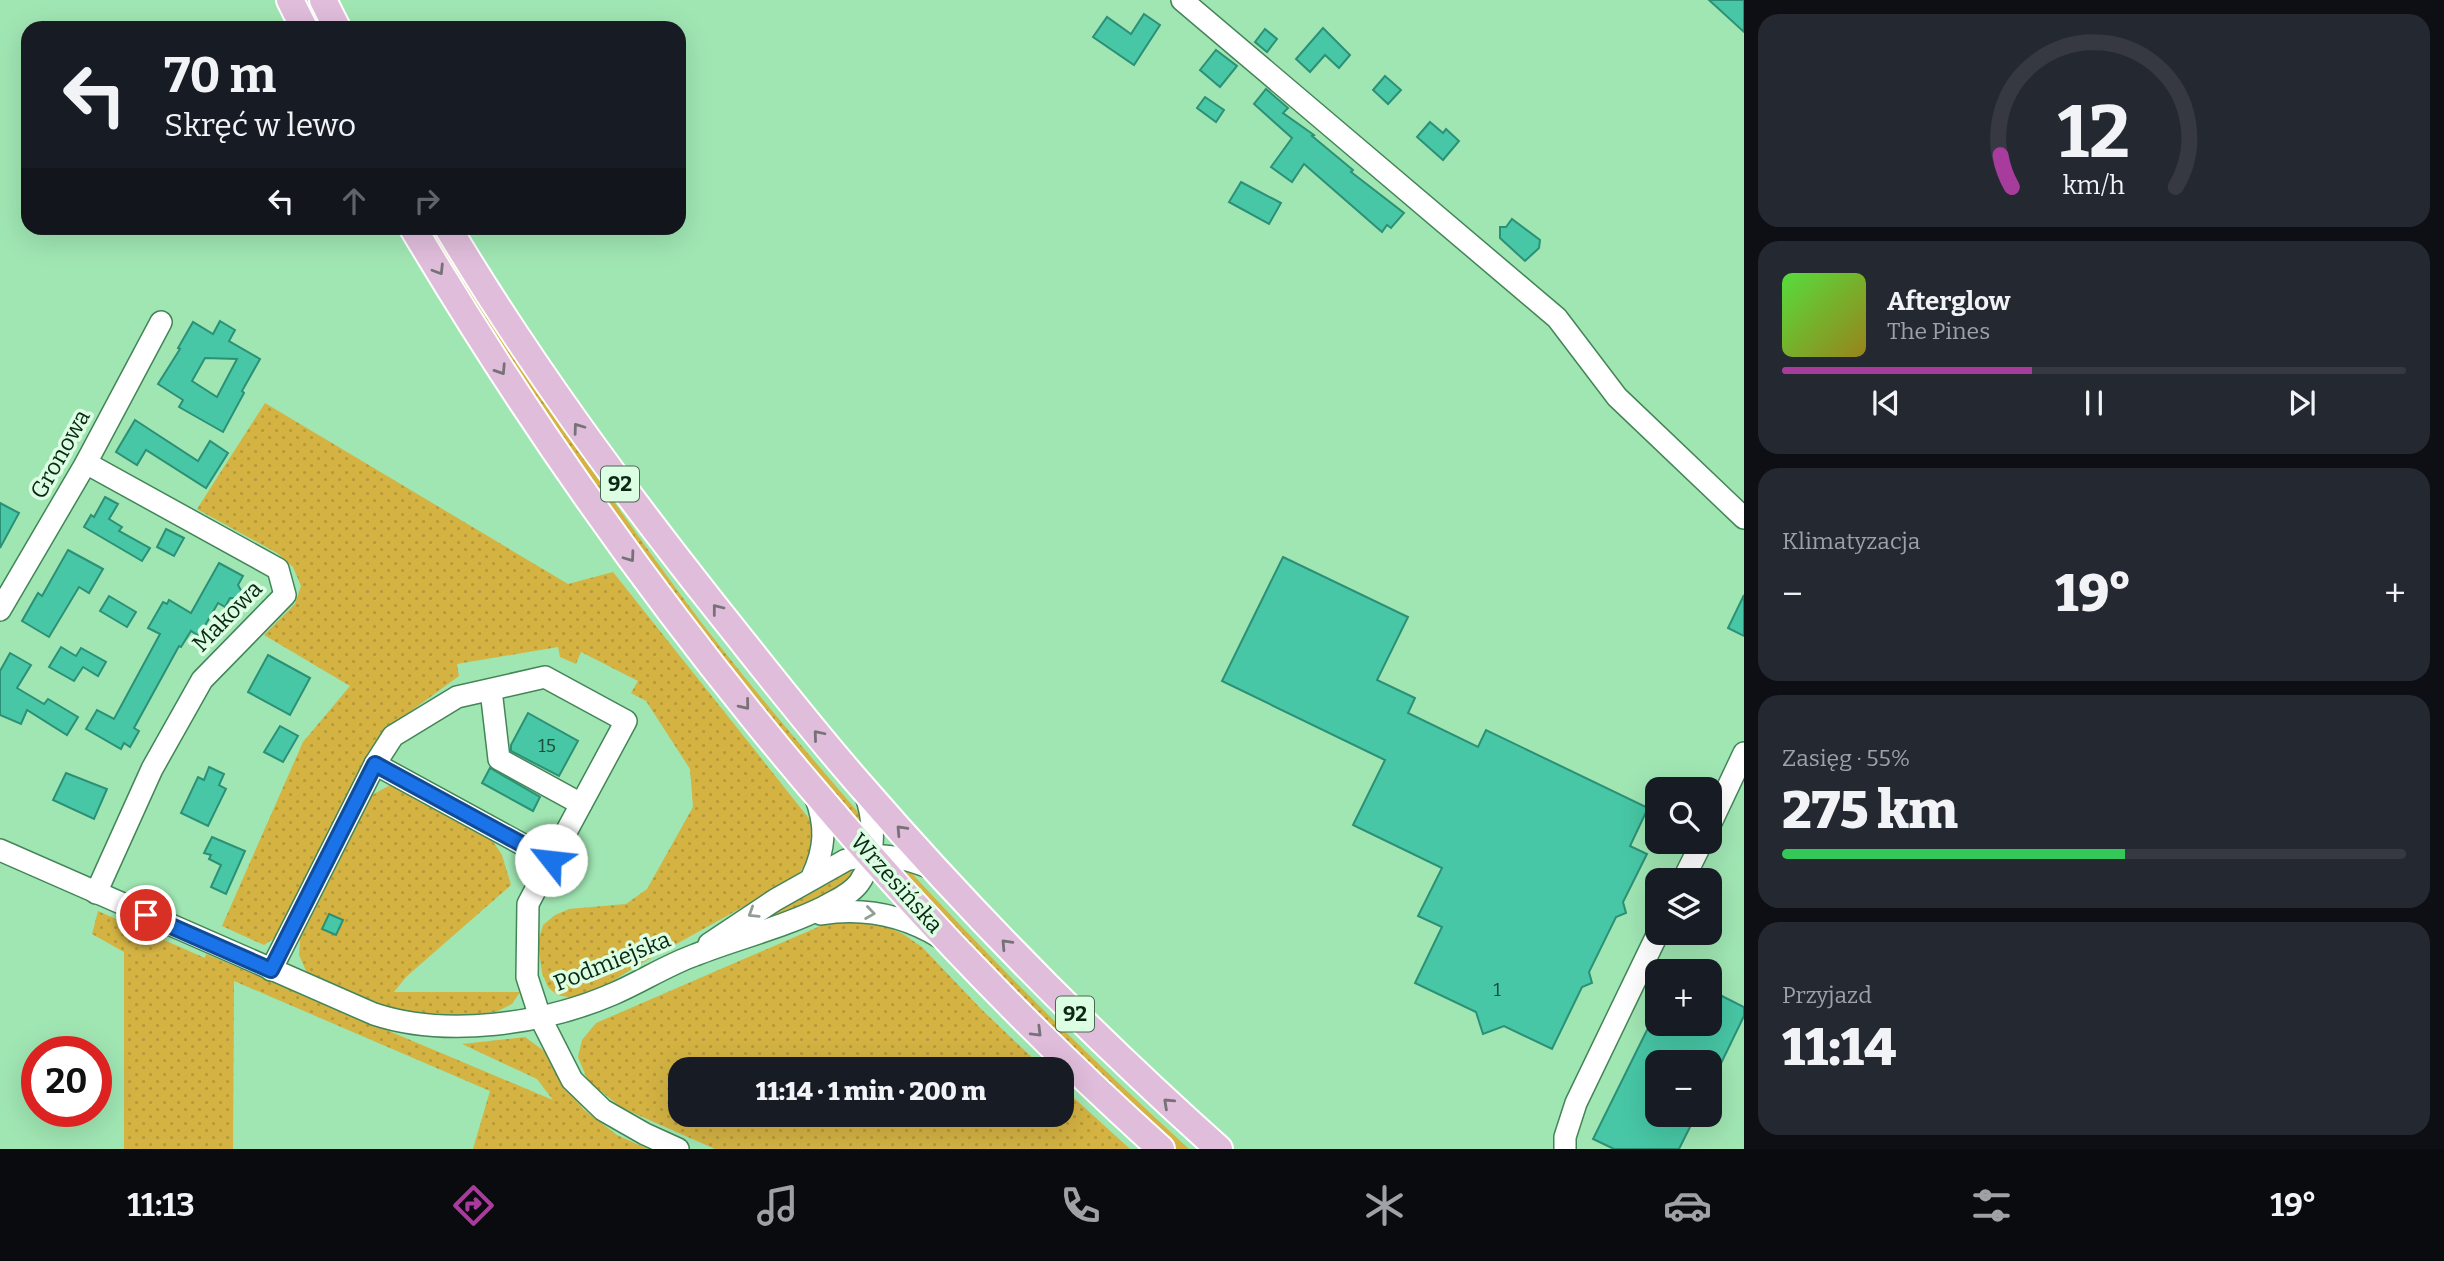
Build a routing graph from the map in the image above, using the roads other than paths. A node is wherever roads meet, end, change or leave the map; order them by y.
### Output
1 (290, 0) edge
2 (323, 0) edge
3 (1182, 0) edge
4 (300, 21) edge
5 (334, 21) edge
6 (417, 235) edge
7 (452, 235) edge
8 (161, 322) dead end
9 (86, 463) junction
10 (1744, 518) edge
11 (0, 610) edge
12 (491, 690) junction
13 (1744, 754) edge
14 (375, 764) junction
15 (809, 783) junction
16 (862, 788) junction
17 (1722, 800) edge
18 (581, 804) junction
19 (0, 850) edge
20 (869, 856) junction
21 (551, 860) junction
22 (940, 872) junction
23 (811, 877) junction
24 (96, 893) junction
25 (802, 918) junction
26 (1652, 945) edge
27 (956, 948) junction
28 (693, 955) junction
29 (271, 970) junction
30 (540, 1017) junction
31 (678, 1149) edge
32 (1161, 1149) edge
33 (1219, 1149) edge
34 (1565, 1149) edge

1 - 4 main road
2 - 5 main road
3 - 10 street
6 -> 15 main road, Wrzesińska / 92
16 -> 7 main road, Wrzesińska / 92
8 - 9 street, Gronowa
9 - 11 street, Gronowa
9 - 24 street, Makowa
12 - 14 street
12 - 18 street
12 - 18 street
13 - 17 street
14 - 21 street
14 - 29 street
15 - 20 main road, Wrzesińska / 92
15 - 23 street
16 - 20 street, Podmiejska
22 -> 16 main road, Wrzesińska / 92
18 - 21 street
19 - 24 street, Podmiejska
20 - 22 street, Podmiejska
20 - 23 street, Podmiejska
20 - 25 street, Podmiejska
20 - 27 main road, Wrzesińska / 92
21 - 30 street
33 -> 22 main road, Wrzesińska / 92
23 -> 28 street, Podmiejska
24 - 29 street, Podmiejska
25 -> 27 street
25 - 28 street, Podmiejska
26 - 34 street
27 -> 32 main road, Wrzesińska / 92
28 - 30 street, Podmiejska
29 - 30 street, Podmiejska
30 - 31 street

